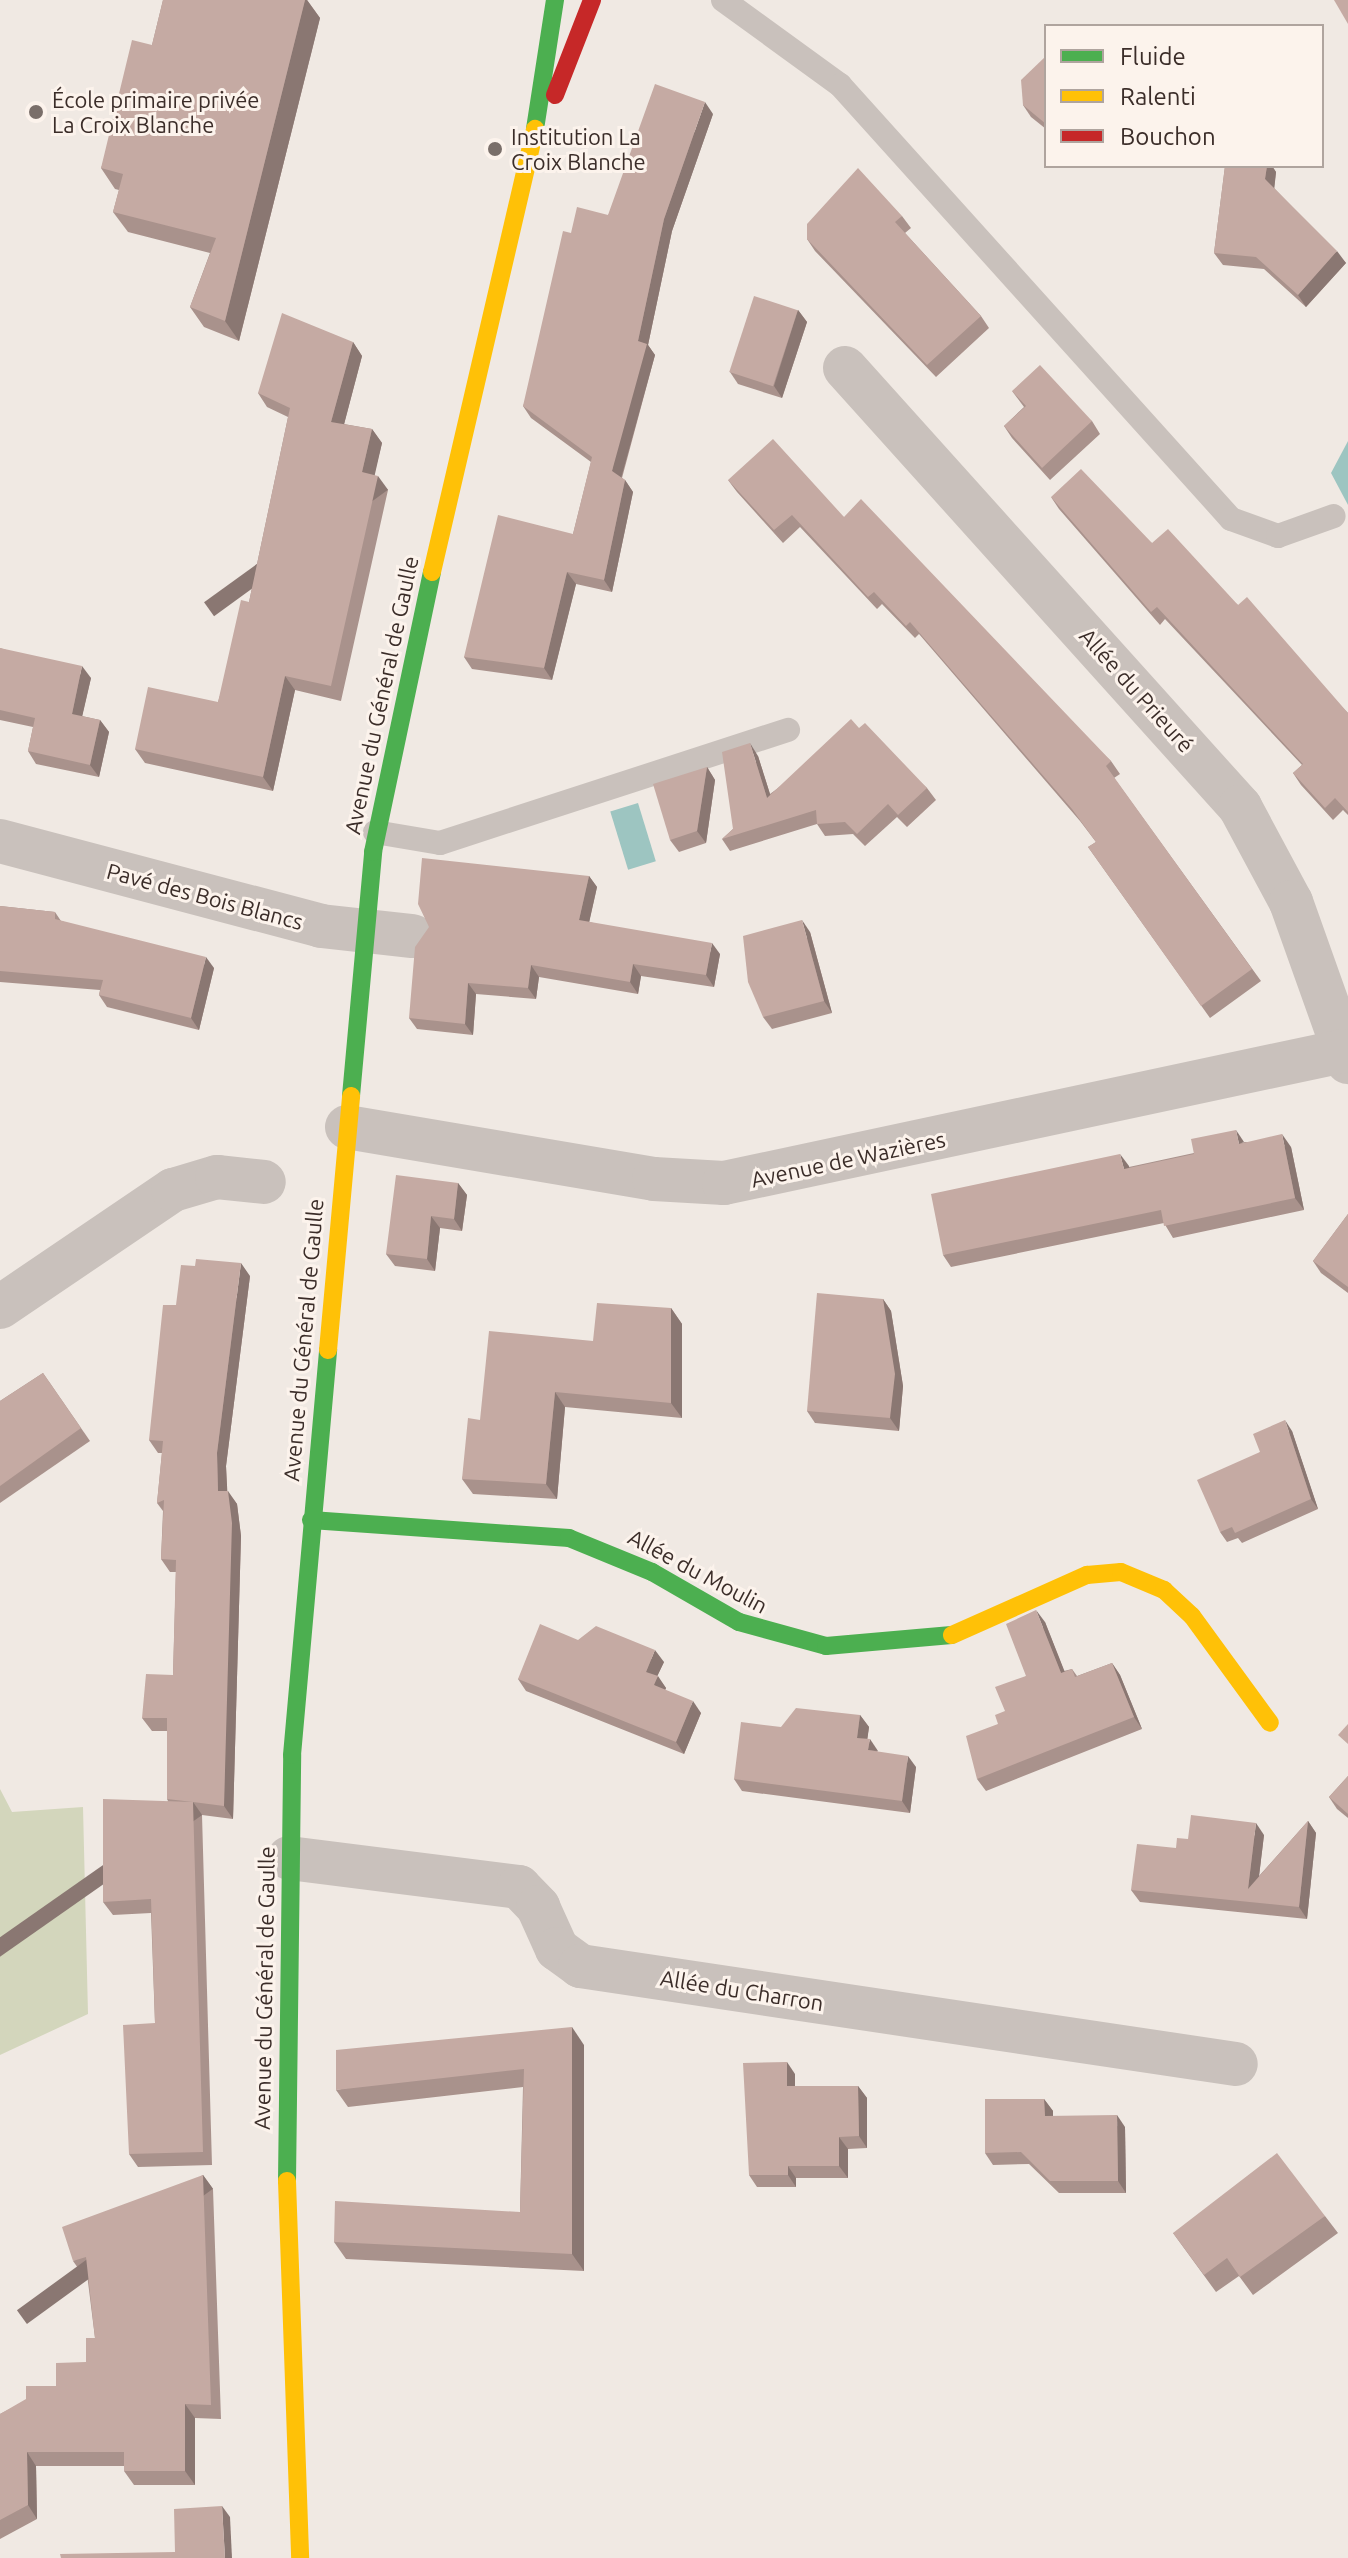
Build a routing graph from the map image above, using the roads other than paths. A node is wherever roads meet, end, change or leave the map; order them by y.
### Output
1 (555, 0) edge
2 (592, 0) edge
3 (723, 0) edge
4 (533, 145) junction
5 (845, 368) dead end
6 (1334, 516) dead end
7 (788, 730) dead end
8 (375, 832) junction
9 (0, 841) edge
10 (365, 933) junction
11 (412, 936) dead end
12 (1346, 1056) edge
13 (347, 1127) junction
14 (264, 1182) dead end
15 (0, 1307) edge
16 (311, 1520) junction
17 (1270, 1723) dead end
18 (289, 1858) junction
19 (1236, 2064) dead end
20 (300, 2558) edge

1 - 4 main road, Avenue du Général de Gaulle
2 - 4 main road, Avenue du Général de Gaulle
3 - 6 lane
4 - 8 main road, Avenue du Général de Gaulle
5 - 12 street, Allée du Prieuré
7 - 8 lane
8 - 10 main road, Avenue du Général de Gaulle
9 - 10 street, Pavé des Bois Blancs
10 - 11 street, Pavé des Bois Blancs
10 - 13 main road, Avenue du Général de Gaulle
12 - 13 street, Avenue de Wazières
13 - 16 main road, Avenue du Général de Gaulle
14 - 15 street
16 - 17 main road, Allée du Moulin
16 - 18 main road, Avenue du Général de Gaulle
18 - 19 street, Allée du Charron
18 - 20 main road, Avenue du Général de Gaulle

